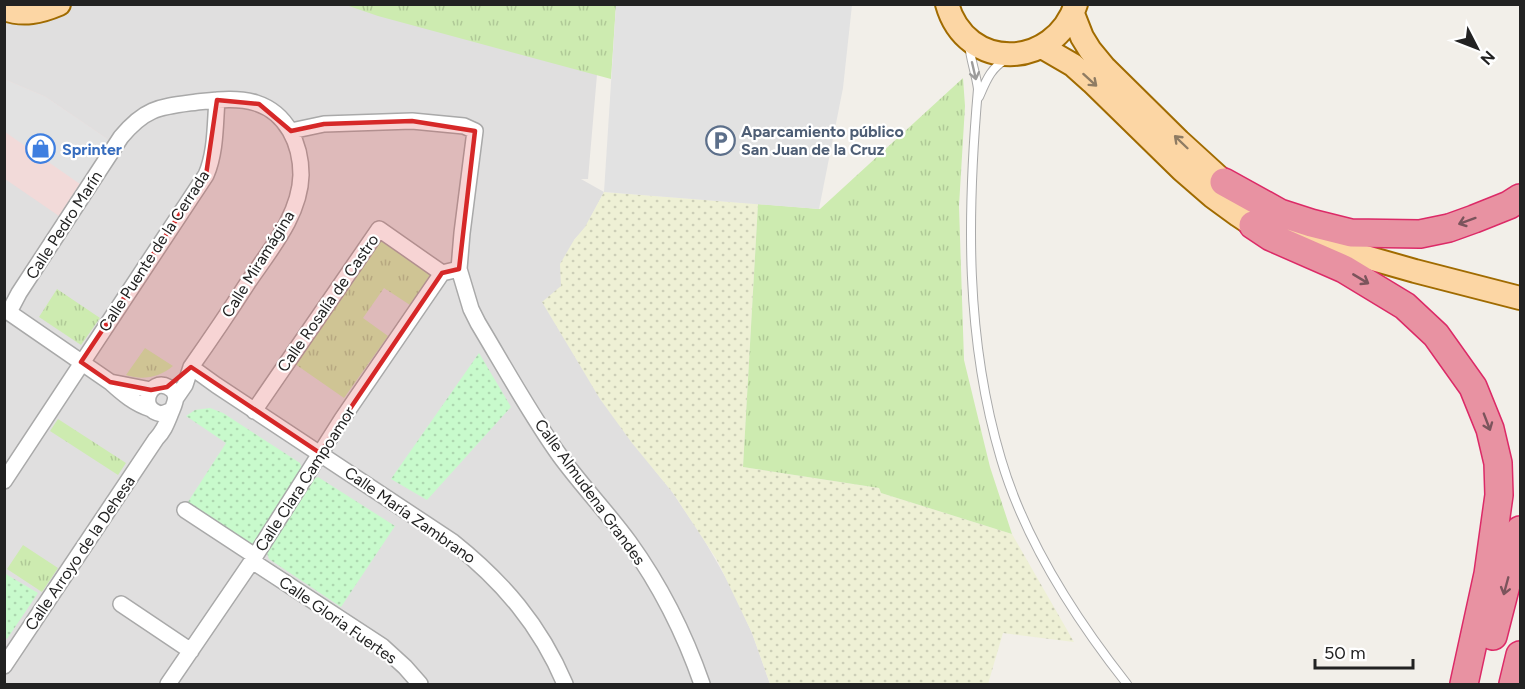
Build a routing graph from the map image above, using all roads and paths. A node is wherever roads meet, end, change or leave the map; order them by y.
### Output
1 (58, 4) edge
2 (934, 4) edge
3 (1074, 9) edge
4 (950, 12) edge
5 (11, 14) edge
6 (968, 38) junction
7 (1042, 47) junction
8 (1016, 54) junction
9 (217, 100) junction
10 (976, 104) junction
11 (291, 131) junction
12 (1224, 182) junction
13 (1521, 198) edge
14 (1253, 225) junction
15 (1334, 248) junction
16 (459, 269) junction
17 (442, 273) junction
18 (1521, 298) edge
19 (7, 310) edge
20 (81, 362) junction
21 (191, 367) junction
22 (110, 382) junction
23 (216, 385) junction
24 (151, 390) junction
25 (175, 395) junction
26 (153, 411) junction
27 (254, 411) junction
28 (156, 439) junction
29 (320, 453) junction
30 (4, 480) edge
31 (185, 510) dead end
32 (1521, 530) edge
33 (253, 558) junction
34 (121, 604) dead end
35 (191, 651) junction
36 (1521, 655) edge
37 (4, 666) edge
38 (168, 684) edge
39 (420, 684) edge
40 (565, 684) edge
41 (702, 684) edge
42 (1126, 684) edge
43 (1464, 684) edge
44 (1480, 684) edge
45 (1513, 684) edge

1 - 5 main road
2 - 4 main road
3 - 7 main road
12 -> 3 main road
4 - 6 main road
6 - 8 main road
6 -> 10 lane
7 - 8 main road
7 -> 14 main road
8 - 10 lane
9 - 11 street
9 - 19 street, Calle Pedro Marín
9 - 20 street, Calle Puente de la Cerrada
10 - 42 lane
11 - 16 street, Calle Almudena Grandes
11 - 21 street, Calle Miramágina
13 -> 12 highway
12 - 15 main road
14 - 15 main road
14 -> 43 highway
15 - 18 main road
16 - 17 street
16 - 41 street, Calle Almudena Grandes
17 - 27 street, Calle Rosalía de Castro
17 - 29 street, Calle Clara Campoamor
19 - 20 street
20 - 22 street
20 - 30 street, Calle Puente de la Cerrada
21 - 23 street, Calle María Zambrano
21 - 25 street, Calle Miramágina
22 - 24 street
22 - 26 street
23 - 25 street
23 - 27 street, Calle María Zambrano
24 - 25 street
24 - 26 street
25 - 26 street
25 - 28 street, Calle Arroyo de la Dehesa
26 - 28 street
27 - 29 street, Calle María Zambrano
28 - 37 street, Calle Arroyo de la Dehesa
29 - 33 street, Calle Clara Campoamor
29 - 40 street, Calle María Zambrano
31 - 33 street, Calle Gloria Fuertes
32 -> 44 highway
33 - 35 street, Calle Clara Campoamor
33 - 39 street, Calle Gloria Fuertes
34 - 35 street
35 - 38 street, Calle Clara Campoamor
36 - 45 highway

